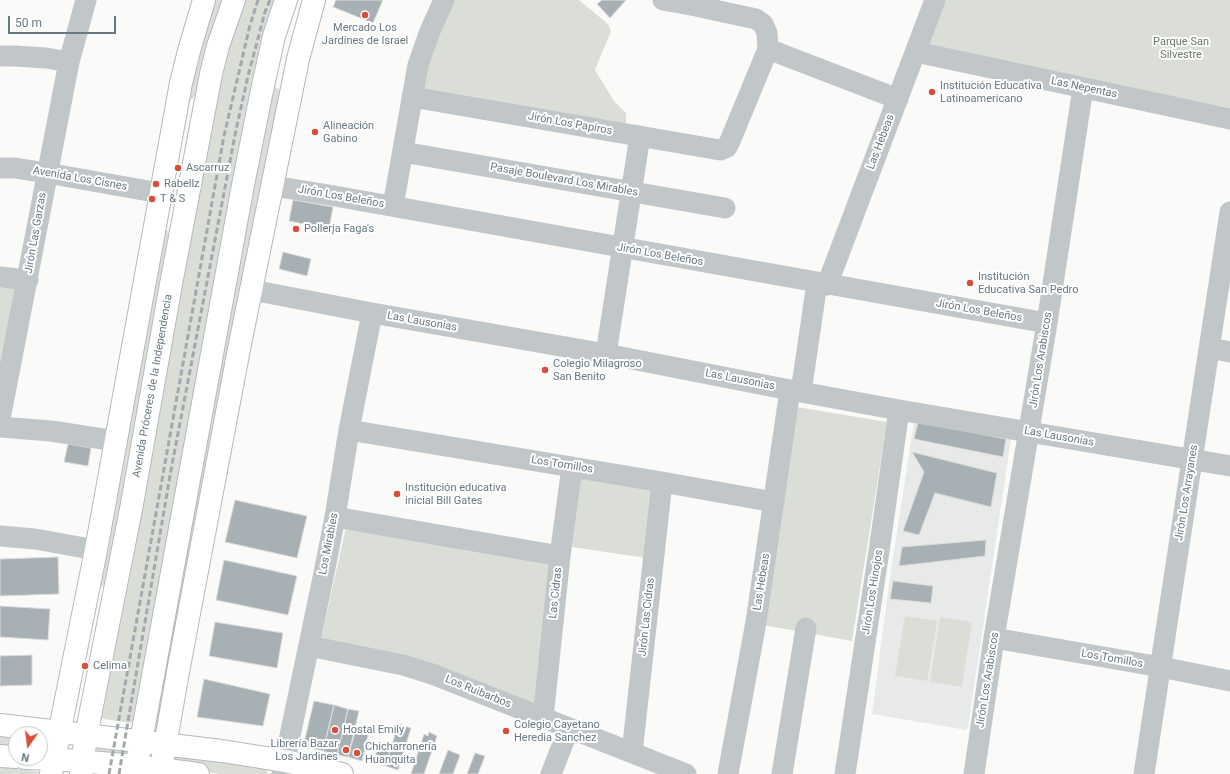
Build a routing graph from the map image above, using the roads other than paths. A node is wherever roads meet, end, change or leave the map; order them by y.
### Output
1 (86, 0) edge
2 (204, 0) edge
3 (234, 0) edge
4 (286, 0) edge
5 (314, 0) edge
6 (444, 0) edge
7 (663, 0) edge
8 (935, 0) edge
9 (768, 49) junction
10 (916, 52) junction
11 (0, 56) edge
12 (69, 62) junction
13 (1083, 88) junction
14 (412, 97) junction
15 (898, 99) junction
16 (1230, 119) edge
17 (640, 136) junction
18 (403, 152) junction
19 (0, 168) edge
20 (47, 173) junction
21 (273, 186) junction
22 (632, 191) junction
23 (160, 194) junction
24 (393, 206) junction
25 (725, 208) dead end
26 (1230, 212) edge
27 (1228, 239) edge
28 (623, 248) junction
29 (0, 277) edge
30 (28, 280) junction
31 (822, 284) junction
32 (252, 290) junction
33 (372, 314) junction
34 (1047, 323) junction
35 (1220, 350) edge
36 (606, 354) junction
37 (795, 391) junction
38 (899, 410) junction
39 (0, 419) edge
40 (0, 426) edge
41 (349, 430) junction
42 (1030, 432) junction
43 (116, 441) junction
44 (1192, 459) junction
45 (1230, 466) edge
46 (572, 467) junction
47 (662, 482) junction
48 (774, 502) junction
49 (335, 517) junction
50 (0, 536) edge
51 (96, 550) junction
52 (560, 556) junction
53 (806, 628) dead end
54 (994, 638) junction
55 (309, 646) junction
56 (1161, 667) junction
57 (1230, 681) edge
58 (542, 718) junction
59 (0, 725) edge
60 (569, 728) junction
61 (59, 732) junction
62 (86, 736) junction
63 (140, 742) junction
64 (165, 745) junction
65 (632, 753) junction
66 (52, 767) edge
67 (81, 768) edge
68 (283, 768) edge
69 (136, 770) edge
70 (161, 772) edge
71 (198, 774) edge
72 (342, 774) edge
73 (551, 774) edge
74 (686, 774) edge
75 (728, 774) edge
76 (782, 774) edge
77 (845, 774) edge
78 (974, 774) edge
79 (1144, 774) edge

1 - 12 street, Jirón Las Garzas
2 - 23 main road
3 - 62 main road, Avenida Próceres de la Independencia
4 - 63 main road
5 - 21 main road
6 - 14 street
7 - 9 street
8 - 10 street, Las Hebeas
9 - 15 street
9 - 17 street, Jirón Los Papiros
10 - 13 street, Las Nepentas
10 - 15 street, Las Hebeas
11 - 12 street
12 - 20 street, Jirón Las Garzas
13 - 16 street, Las Nepentas
13 - 34 street, Jirón Los Arabiscos
14 - 17 street, Jirón Los Papiros
14 - 18 street
15 - 31 street, Las Hebeas
17 - 22 street
18 - 22 street, Pasaje Boulevard Los Mirables
18 - 24 street
19 - 20 street, Avenida Los Cisnes
20 - 23 street, Avenida Los Cisnes
20 - 30 street, Jirón Las Garzas
21 - 24 street, Jirón Los Beleños
21 - 32 main road
22 - 25 street, Pasaje Boulevard Los Mirables
22 - 28 street
23 - 43 main road
24 - 28 street, Jirón Los Beleños
26 - 27 street, Jirón Los Arrayanes
27 - 35 street, Jirón Los Arrayanes
28 - 31 street, Jirón Los Beleños
28 - 36 street
29 - 30 street
30 - 39 street, Jirón Las Garzas
31 - 34 street, Jirón Los Beleños
31 - 37 street, Las Hebeas
32 - 33 street, Las Lausonias
32 - 64 main road
33 - 36 street, Las Lausonias
33 - 41 street, Los Mirables
34 - 42 street, Jirón Los Arabiscos
35 - 44 street, Jirón Los Arrayanes
36 - 37 street, Las Lausonias
37 - 38 street, Las Lausonias
37 - 48 street, Las Hebeas
38 - 42 street, Las Lausonias
38 - 77 street, Jirón Los Hinojos
40 - 43 street
41 - 46 street, Los Tomillos
41 - 49 street, Los Mirables
42 - 44 street, Las Lausonias
42 - 54 street, Jirón Los Arabiscos
43 - 51 main road
44 - 45 street, Las Lausonias
44 - 56 street, Jirón Los Arrayanes
46 - 47 street, Los Tomillos
46 - 52 street, Las Cidras
47 - 48 street, Los Tomillos
47 - 65 street, Jirón Las Cidras
48 - 75 street, Las Hebeas
49 - 52 street
49 - 55 street, Los Mirables
50 - 51 street
51 - 61 main road
52 - 58 street, Las Cidras
53 - 76 street
54 - 56 street, Los Tomillos
54 - 78 street, Jirón Los Arabiscos
55 - 58 street, Los Ruibarbos
55 - 68 street, Los Mirables
56 - 57 street, Los Tomillos
56 - 79 street, Jirón Los Arrayanes
58 - 60 street, Los Ruibarbos
59 - 61 main road
60 - 65 street, Los Ruibarbos
60 - 73 street
61 - 62 main road
61 - 66 main road
62 - 63 main road
62 - 67 main road, Avenida Próceres de la Independencia
63 - 64 main road
63 - 69 main road
64 - 68 main road
64 - 70 main road
65 - 74 street, Los Ruibarbos
66 - 67 main road
67 - 69 main road
68 - 72 main road
69 - 70 main road
70 - 71 main road

